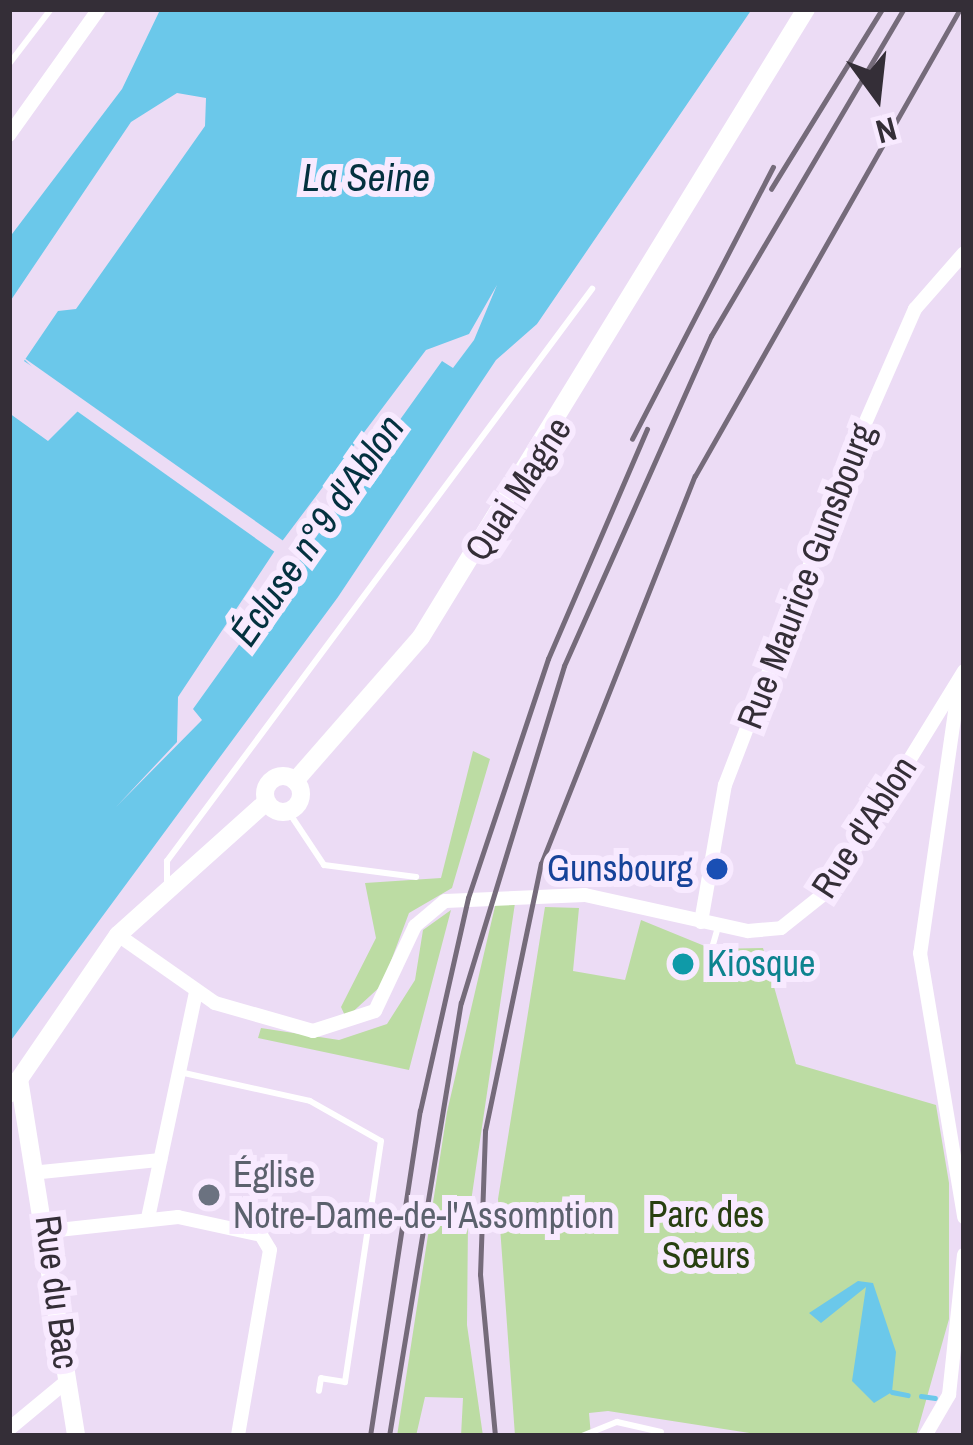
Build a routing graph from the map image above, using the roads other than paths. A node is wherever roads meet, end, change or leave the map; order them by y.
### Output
1 (51, 9) edge
2 (99, 9) edge
3 (806, 9) edge
4 (9, 64) edge
5 (9, 134) edge
6 (964, 253) edge
7 (592, 289) dead end
8 (962, 675) edge
9 (295, 781) junction
10 (266, 802) junction
11 (287, 811) junction
12 (416, 877) dead end
13 (167, 881) junction
14 (701, 922) junction
15 (718, 926) junction
16 (118, 935) junction
17 (708, 962) dead end
18 (196, 992) junction
19 (184, 1073) junction
20 (14, 1086) edge
21 (160, 1160) junction
22 (41, 1172) junction
23 (964, 1217) edge
24 (148, 1219) junction
25 (49, 1231) junction
26 (964, 1256) edge
27 (68, 1380) junction
28 (319, 1391) dead end
29 (950, 1395) junction
30 (964, 1406) edge
31 (9, 1430) edge
32 (661, 1432) dead end
33 (76, 1436) edge
34 (238, 1436) edge
35 (582, 1436) edge
36 (926, 1436) edge

1 - 4 lane
2 - 5 street
3 - 9 main road, Quai Magne
6 - 14 street, Rue Maurice Gunsbourg
7 - 13 lane
8 - 15 street, Rue d'Ablon
8 - 23 street
9 - 10 main road, Quai Magne
9 - 11 main road
10 - 11 main road
10 - 13 main road
11 - 12 lane
13 - 16 main road
14 - 15 street, Rue d'Ablon
14 - 18 street, Rue d'Ablon
15 - 17 lane
16 - 18 street
16 - 20 main road
18 - 19 street
19 - 21 street
19 - 28 lane
20 - 22 main road, Rue du Bac
21 - 22 street
21 - 24 street
22 - 25 main road, Rue du Bac
24 - 25 street
24 - 34 street
25 - 27 main road, Rue du Bac
26 - 29 street
27 - 31 street
27 - 33 main road, Rue du Bac
29 - 30 street
29 - 36 street
32 - 35 lane

